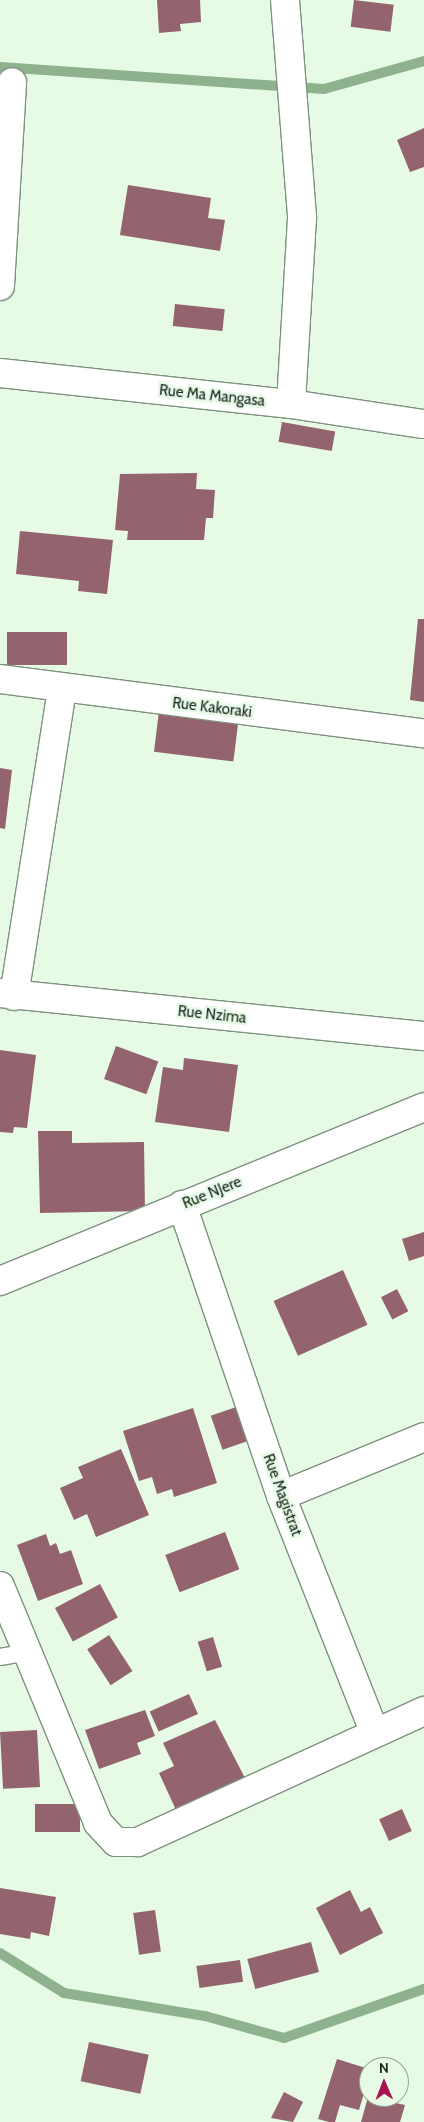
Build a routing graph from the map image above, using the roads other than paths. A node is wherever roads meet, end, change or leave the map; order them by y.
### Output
1 (285, 0) edge
2 (12, 82) dead end
3 (0, 286) edge
4 (0, 373) edge
5 (291, 404) junction
6 (424, 424) edge
7 (0, 679) edge
8 (62, 689) junction
9 (424, 734) edge
10 (7, 994) edge
11 (424, 1036) edge
12 (424, 1107) edge
13 (182, 1205) junction
14 (0, 1281) edge
15 (424, 1436) edge
16 (281, 1496) junction
17 (0, 1586) edge
18 (26, 1652) junction
19 (0, 1657) edge
20 (424, 1711) edge
21 (374, 1731) junction

1 - 5 street
2 - 3 street
4 - 5 street, Rue Ma Mangasa
5 - 6 street, Rue Ma Mangasa
7 - 8 street, Rue Kakoraki
8 - 9 street, Rue Kakoraki
8 - 10 street
10 - 11 street, Rue Nzima
12 - 13 street, Rue NJere
13 - 14 street, Rue NJere
13 - 16 street, Rue Magistrat
15 - 16 street
16 - 21 street, Rue Magistrat
17 - 18 street
18 - 19 lane
18 - 21 street
20 - 21 street

